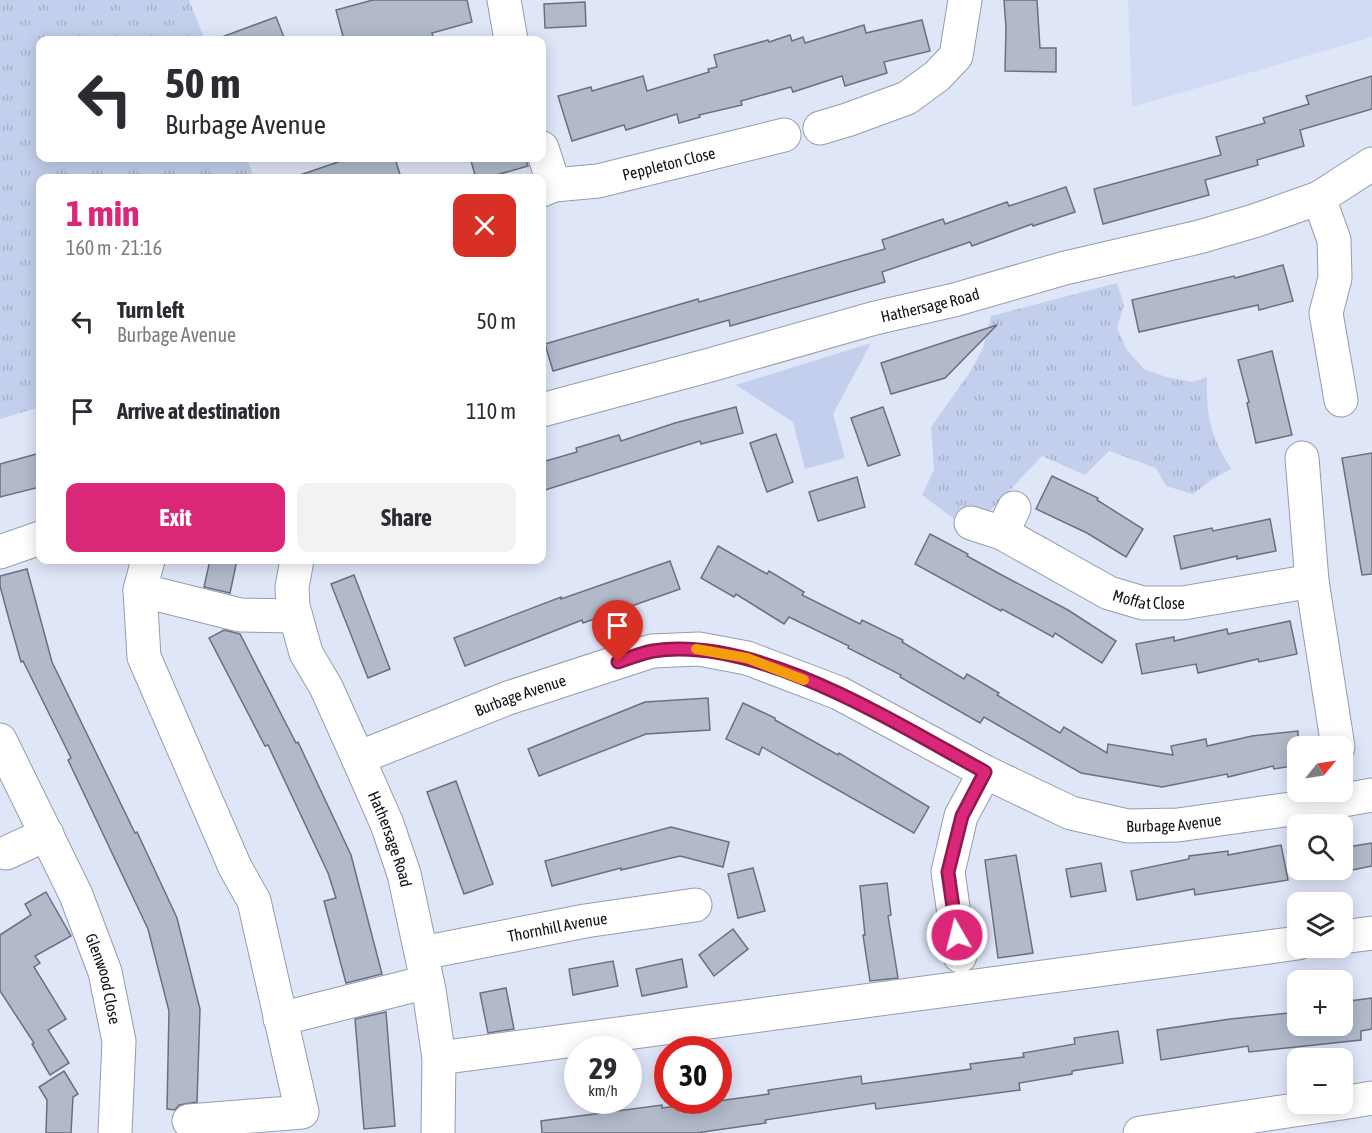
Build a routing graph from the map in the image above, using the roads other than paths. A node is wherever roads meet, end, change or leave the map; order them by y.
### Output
1 (504, 0) edge
2 (965, 0) edge
3 (510, 36) edge
4 (820, 128) dead end
5 (784, 135) dead end
6 (1372, 164) edge
7 (548, 187) edge
8 (1319, 198) junction
9 (1341, 400) dead end
10 (546, 409) edge
11 (1302, 458) dead end
12 (996, 521) dead end
13 (36, 539) edge
14 (0, 552) edge
15 (296, 564) edge
16 (144, 575) edge
17 (1312, 581) junction
18 (295, 616) junction
19 (1336, 736) edge
20 (0, 740) edge
21 (358, 758) junction
22 (985, 772) junction
23 (1354, 790) edge
24 (47, 834) junction
25 (2, 858) edge
26 (695, 905) dead end
27 (1372, 933) edge
28 (1353, 936) edge
29 (1287, 944) edge
30 (960, 957) dead end
31 (425, 967) junction
32 (280, 1019) junction
33 (439, 1058) junction
34 (1372, 1098) edge
35 (1353, 1101) edge
36 (1287, 1112) edge
37 (189, 1121) dead end
38 (1187, 1130) edge
39 (115, 1133) edge
40 (438, 1133) edge
41 (1140, 1133) edge

1 - 3 street
2 - 4 street
5 - 7 street, Peppleton Close
6 - 8 street, Hathersage Road
8 - 9 street
8 - 10 street, Hathersage Road
11 - 17 street
12 - 17 street, Moffat Close
13 - 14 street
15 - 18 street, Hathersage Road
16 - 18 street
16 - 32 street
17 - 19 street
18 - 21 street, Hathersage Road
20 - 24 street, Glenwood Close
21 - 22 street, Burbage Avenue
21 - 31 street, Hathersage Road
22 - 23 street, Burbage Avenue
22 - 30 street
24 - 25 street
24 - 39 street, Glenwood Close
26 - 31 street, Thornhill Avenue
27 - 28 street
29 - 33 street
31 - 32 street, Thornhill Avenue
31 - 33 street, Hathersage Road
32 - 37 street
33 - 40 street, Hathersage Road
34 - 35 street
36 - 38 street
38 - 41 street

